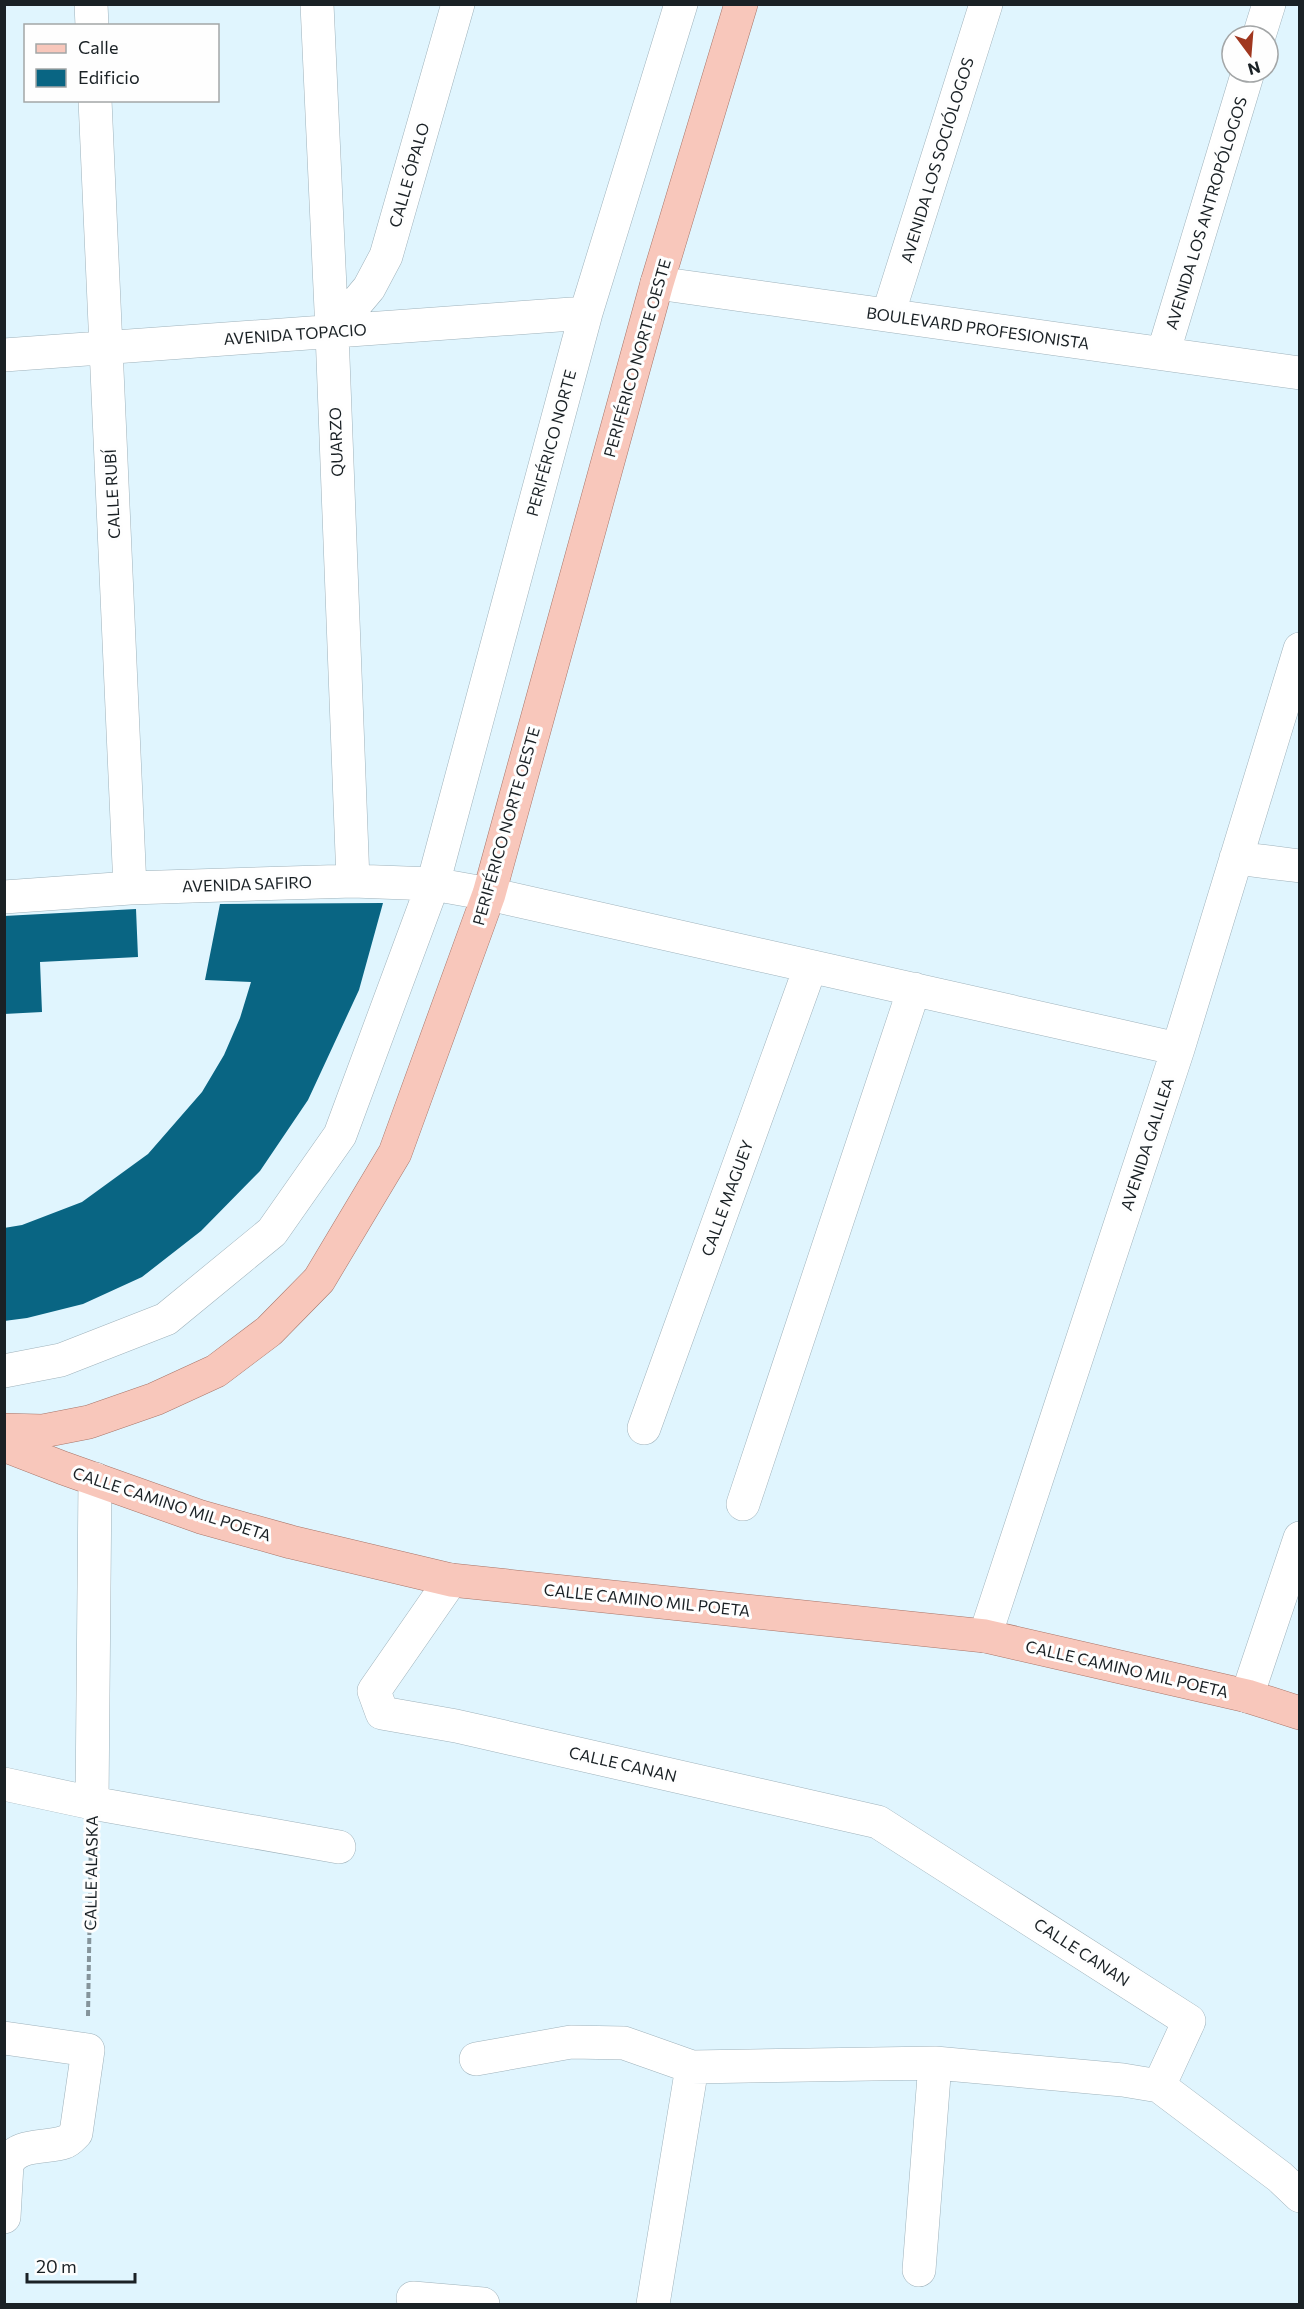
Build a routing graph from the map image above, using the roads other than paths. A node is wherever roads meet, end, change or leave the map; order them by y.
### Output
1 (91, 4) edge
2 (317, 4) edge
3 (458, 4) edge
4 (681, 4) edge
5 (741, 4) edge
6 (986, 4) edge
7 (1269, 4) edge
8 (92, 24) edge
9 (1263, 24) edge
10 (1244, 84) edge
11 (95, 102) edge
12 (657, 282) junction
13 (586, 313) junction
14 (888, 315) junction
15 (332, 332) junction
16 (105, 347) junction
17 (1163, 354) junction
18 (4, 355) edge
19 (1299, 373) edge
20 (1299, 649) edge
21 (1236, 858) junction
22 (1299, 866) edge
23 (353, 880) junction
24 (433, 884) junction
25 (130, 888) junction
26 (489, 894) junction
27 (4, 897) edge
28 (810, 968) junction
29 (914, 989) junction
30 (1178, 1049) junction
31 (4, 1371) edge
32 (644, 1428) dead end
33 (4, 1430) edge
34 (4, 1445) edge
35 (94, 1479) junction
36 (743, 1504) dead end
37 (1299, 1539) edge
38 (451, 1580) junction
39 (985, 1636) junction
40 (1247, 1696) junction
41 (1299, 1713) edge
42 (4, 1784) edge
43 (92, 1803) junction
44 (339, 1847) dead end
45 (4, 2038) edge
46 (476, 2059) dead end
47 (935, 2063) junction
48 (692, 2067) junction
49 (1159, 2086) junction
50 (1299, 2196) edge
51 (4, 2217) edge
52 (919, 2270) dead end
53 (413, 2298) dead end
54 (483, 2304) edge
55 (653, 2304) edge

1 - 8 street
2 - 15 street, QUARZO
3 - 15 street, CALLE ÓPALO
4 - 13 street, PERIFÉRICO NORTE
5 - 12 main road, PERIFÉRICO NORTE OESTE
6 - 14 street, AVENIDA LOS SOCIÓLOGOS
7 - 9 street
10 - 17 street, AVENIDA LOS ANTROPÓLOGOS
11 - 16 street, CALLE RUBÍ
12 - 14 street, BOULEVARD PROFESIONISTA
12 - 26 main road, PERIFÉRICO NORTE OESTE
13 - 15 street, AVENIDA TOPACIO
13 - 24 street, PERIFÉRICO NORTE
14 - 17 street, BOULEVARD PROFESIONISTA
15 - 16 street, AVENIDA TOPACIO
15 - 23 street, QUARZO
16 - 18 street, AVENIDA TOPACIO
16 - 25 street, CALLE RUBÍ
17 - 19 street, BOULEVARD PROFESIONISTA
20 - 21 street, AVENIDA GALILEA
21 - 22 street
21 - 30 street, AVENIDA GALILEA
23 - 24 street, AVENIDA SAFIRO
23 - 25 street, AVENIDA SAFIRO
24 - 26 street, AVENIDA SAFIRO
24 - 31 street, PERIFÉRICO NORTE
25 - 27 street, AVENIDA SAFIRO
26 - 28 street, AVENIDA SAFIRO
26 - 33 main road, PERIFÉRICO NORTE OESTE
28 - 29 street, AVENIDA SAFIRO
28 - 32 street, CALLE MAGUEY
29 - 30 street, AVENIDA SAFIRO
29 - 36 street
30 - 39 street, AVENIDA GALILEA
34 - 35 main road, CALLE CAMINO MIL POETA
35 - 38 main road, CALLE CAMINO MIL POETA
35 - 43 street, CALLE ALASKA
37 - 40 street
38 - 39 main road, CALLE CAMINO MIL POETA
38 - 49 street, CALLE CANAN
39 - 40 main road, CALLE CAMINO MIL POETA
40 - 41 main road, CALLE CAMINO MIL POETA
42 - 43 street
43 - 44 street
45 - 51 street
46 - 48 street
47 - 48 street
47 - 49 street
47 - 52 street
48 - 55 street
49 - 50 street
53 - 54 street

